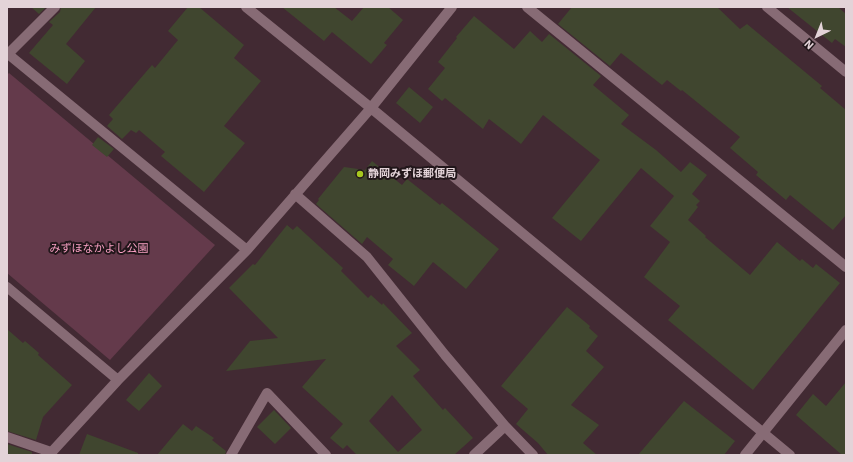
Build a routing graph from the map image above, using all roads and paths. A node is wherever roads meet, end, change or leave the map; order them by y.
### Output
1 (55, 7) edge
2 (246, 7) edge
3 (452, 7) edge
4 (527, 7) edge
5 (767, 7) edge
6 (7, 54) edge
7 (846, 72) edge
8 (371, 108) junction
9 (294, 194) junction
10 (247, 250) junction
11 (846, 267) edge
12 (7, 287) edge
13 (846, 330) edge
14 (118, 380) junction
15 (504, 426) junction
16 (763, 433) junction
17 (7, 437) edge
18 (50, 453) edge
19 (231, 455) edge
20 (326, 455) edge
21 (474, 455) edge
22 (533, 455) edge
23 (745, 455) edge
24 (790, 455) edge

1 - 6 street
2 - 8 street
3 - 8 street
4 - 11 street
5 - 7 street
6 - 10 street
8 - 9 street
8 - 16 street
9 - 10 street
9 - 15 street
10 - 14 street
12 - 14 street
13 - 16 street
14 - 18 street
15 - 21 street
15 - 22 street
16 - 23 street
16 - 24 street
17 - 18 street
19 - 20 street

